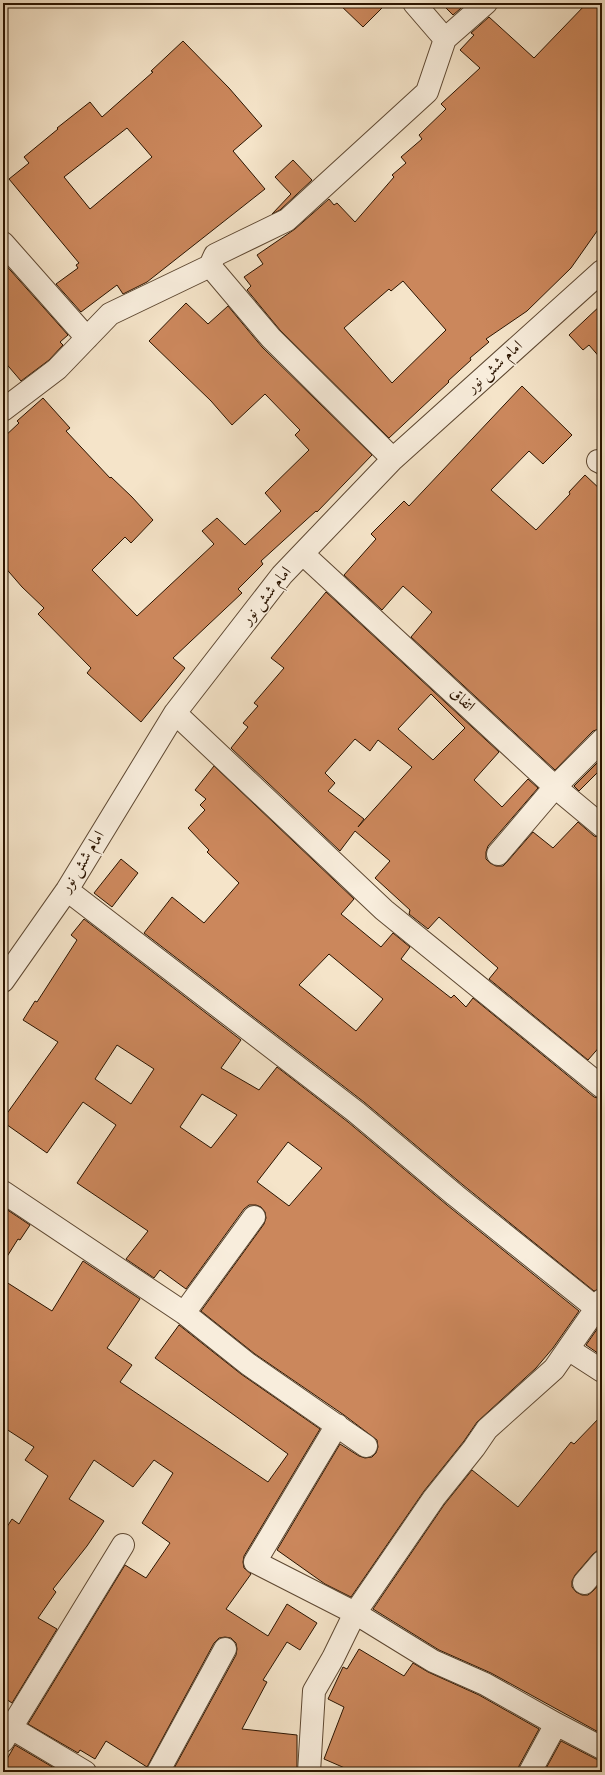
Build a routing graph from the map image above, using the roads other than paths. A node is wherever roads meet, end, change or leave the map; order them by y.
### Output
1 (414, 3) edge
2 (486, 3) edge
3 (445, 39) junction
4 (3, 243) edge
5 (210, 266) junction
6 (602, 271) edge
7 (87, 338) junction
8 (3, 410) edge
9 (392, 459) junction
10 (304, 554) junction
11 (175, 713) junction
12 (602, 740) edge
13 (555, 787) junction
14 (602, 826) edge
15 (498, 854) dead end
16 (66, 890) junction
17 (3, 981) edge
18 (602, 1087) edge
19 (3, 1192) edge
20 (254, 1217) dead end
21 (599, 1304) edge
22 (184, 1313) junction
23 (568, 1349) junction
24 (602, 1371) edge
25 (337, 1425) junction
26 (366, 1446) dead end
27 (124, 1545) dead end
28 (602, 1562) edge
29 (584, 1583) dead end
30 (355, 1613) junction
31 (225, 1649) dead end
32 (556, 1724) junction
33 (6, 1731) edge
34 (602, 1748) edge
35 (85, 1772) edge
36 (158, 1772) edge
37 (309, 1772) edge
38 (530, 1772) edge

1 - 3 street
2 - 3 street
3 - 5 street
4 - 7 street
5 - 7 street
5 - 9 street
6 - 9 street, امام شش نور
7 - 8 street
9 - 10 street, امام شش نور
10 - 11 street, امام شش نور
10 - 13 street, اتفاق
11 - 16 street, امام شش نور
11 - 18 street
12 - 13 street
13 - 14 street, اتفاق
13 - 15 street
16 - 17 street, امام شش نور
16 - 21 street
19 - 22 street
20 - 22 street
21 - 23 street
22 - 25 street
23 - 24 street
23 - 30 street
25 - 26 street
25 - 30 street
27 - 33 street
28 - 29 street
30 - 32 street
30 - 37 street
31 - 36 street
32 - 34 street
32 - 38 street
33 - 35 street

